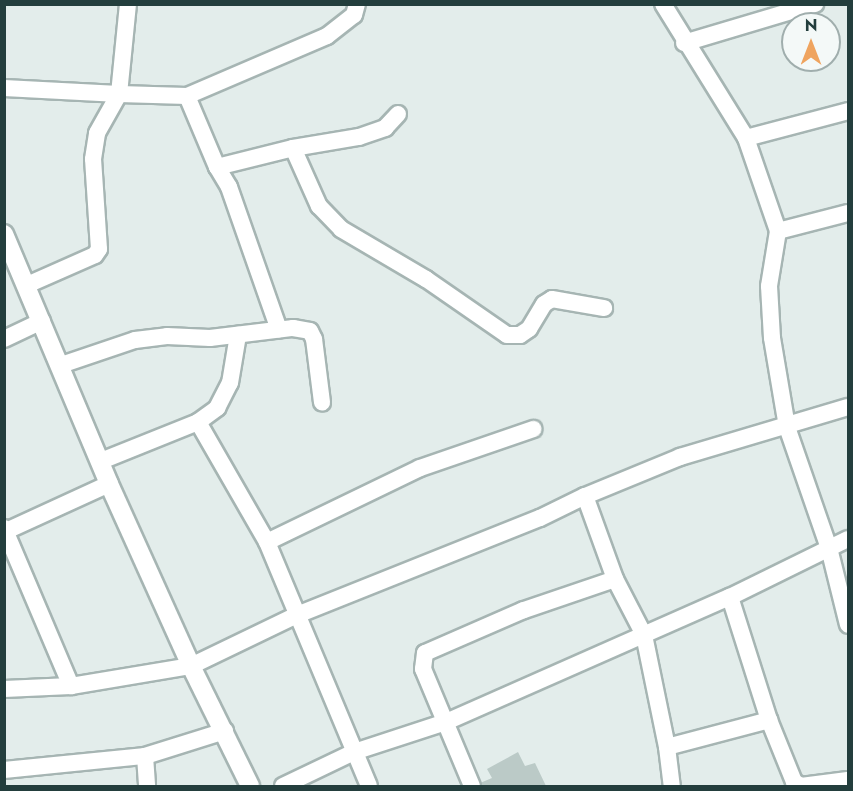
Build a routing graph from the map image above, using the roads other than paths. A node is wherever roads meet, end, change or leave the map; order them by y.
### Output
1 (129, 4) edge
2 (357, 4) edge
3 (663, 4) edge
4 (815, 4) edge
5 (684, 43) junction
6 (4, 88) edge
7 (119, 94) junction
8 (188, 96) junction
9 (849, 111) edge
10 (398, 114) dead end
11 (746, 138) junction
12 (293, 148) junction
13 (217, 167) junction
14 (849, 213) edge
15 (778, 231) junction
16 (4, 234) edge
17 (27, 285) junction
18 (604, 308) dead end
19 (42, 321) junction
20 (279, 330) junction
21 (238, 335) junction
22 (4, 339) edge
23 (61, 365) junction
24 (322, 402) dead end
25 (849, 407) edge
26 (198, 422) junction
27 (787, 427) junction
28 (533, 429) dead end
29 (100, 462) junction
30 (110, 484) junction
31 (585, 496) junction
32 (5, 530) edge
33 (849, 539) edge
34 (267, 542) junction
35 (829, 548) junction
36 (615, 579) junction
37 (730, 597) junction
38 (297, 615) junction
39 (848, 619) edge
40 (849, 625) edge
41 (644, 635) junction
42 (190, 666) junction
43 (71, 686) junction
44 (4, 689) edge
45 (770, 720) junction
46 (446, 722) junction
47 (225, 731) junction
48 (667, 747) junction
49 (354, 752) junction
50 (145, 756) junction
51 (4, 770) edge
52 (849, 780) edge
53 (147, 786) edge
54 (250, 786) edge
55 (283, 786) edge
56 (369, 786) edge
57 (472, 786) edge
58 (672, 786) edge

1 - 7 street
2 - 8 street
3 - 5 street
4 - 5 street
5 - 11 street
6 - 7 street
7 - 8 street
7 - 17 street
8 - 13 street
9 - 11 street
10 - 12 street
11 - 15 street
12 - 13 street
12 - 18 street
13 - 20 street
14 - 15 street
15 - 27 street
16 - 17 main road
17 - 19 main road
19 - 22 street
19 - 23 main road
20 - 21 street
20 - 24 street
21 - 23 street
21 - 26 street
23 - 29 main road
25 - 27 street
26 - 29 street
26 - 34 street
27 - 31 street
27 - 35 street
28 - 34 street
29 - 30 main road
30 - 32 street
30 - 42 main road
31 - 36 street
31 - 38 street
32 - 43 street
33 - 35 street
34 - 38 street
35 - 37 street
35 - 39 street
36 - 41 street
36 - 46 street
37 - 41 street
37 - 45 street
38 - 42 street
38 - 49 street
39 - 40 street
41 - 46 street
41 - 48 street
42 - 43 street
42 - 47 main road
43 - 44 street
45 - 48 street
45 - 52 street
46 - 49 street
46 - 57 street
47 - 50 street
47 - 54 main road
48 - 58 street
49 - 55 street
49 - 56 street
50 - 51 street
50 - 53 street

